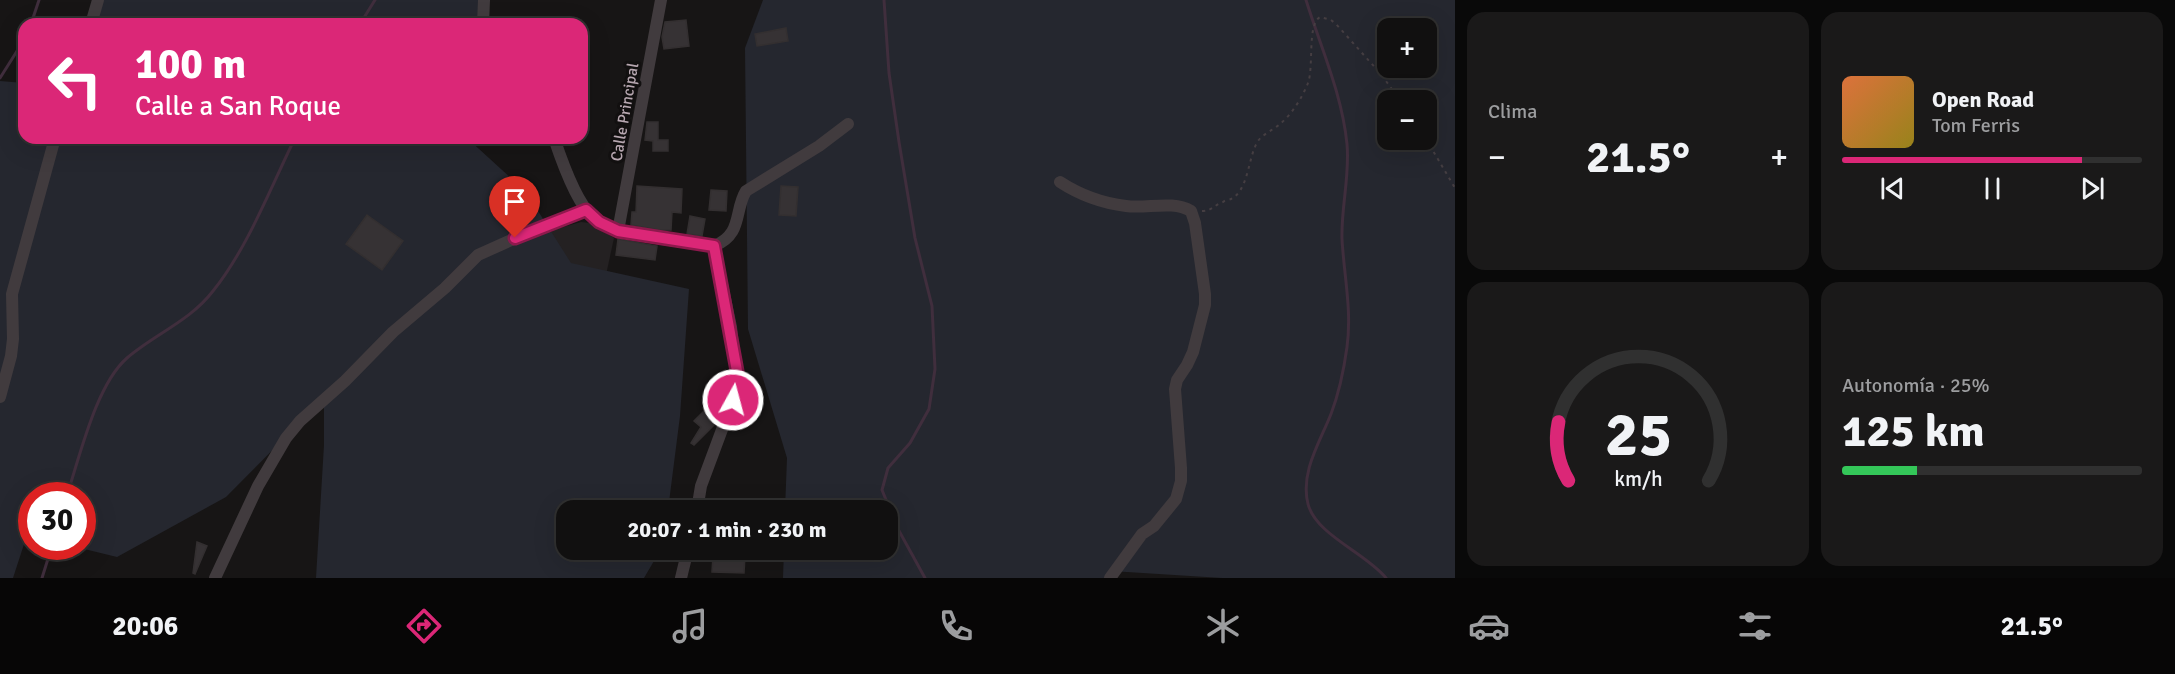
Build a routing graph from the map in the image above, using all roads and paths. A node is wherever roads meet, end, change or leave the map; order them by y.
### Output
1 (98, 0) edge
2 (484, 0) edge
3 (661, 0) edge
4 (93, 18) edge
5 (483, 18) edge
6 (1393, 90) edge
7 (848, 124) dead end
8 (53, 144) edge
9 (556, 144) edge
10 (1433, 150) edge
11 (1059, 182) dead end
12 (1455, 188) edge
13 (586, 210) junction
14 (1191, 211) junction
15 (618, 231) junction
16 (714, 246) junction
17 (0, 397) edge
18 (699, 500) edge
19 (685, 560) edge
20 (215, 578) edge
21 (681, 578) edge
22 (1110, 578) edge

1 - 4 street
2 - 5 street
3 - 15 street, Calle Principal
6 - 14 path
7 - 16 street
8 - 17 street
9 - 13 street
10 - 12 path
11 - 14 street
13 - 15 street
13 - 20 street
14 - 22 street
15 - 16 street
16 - 18 street
19 - 21 street

